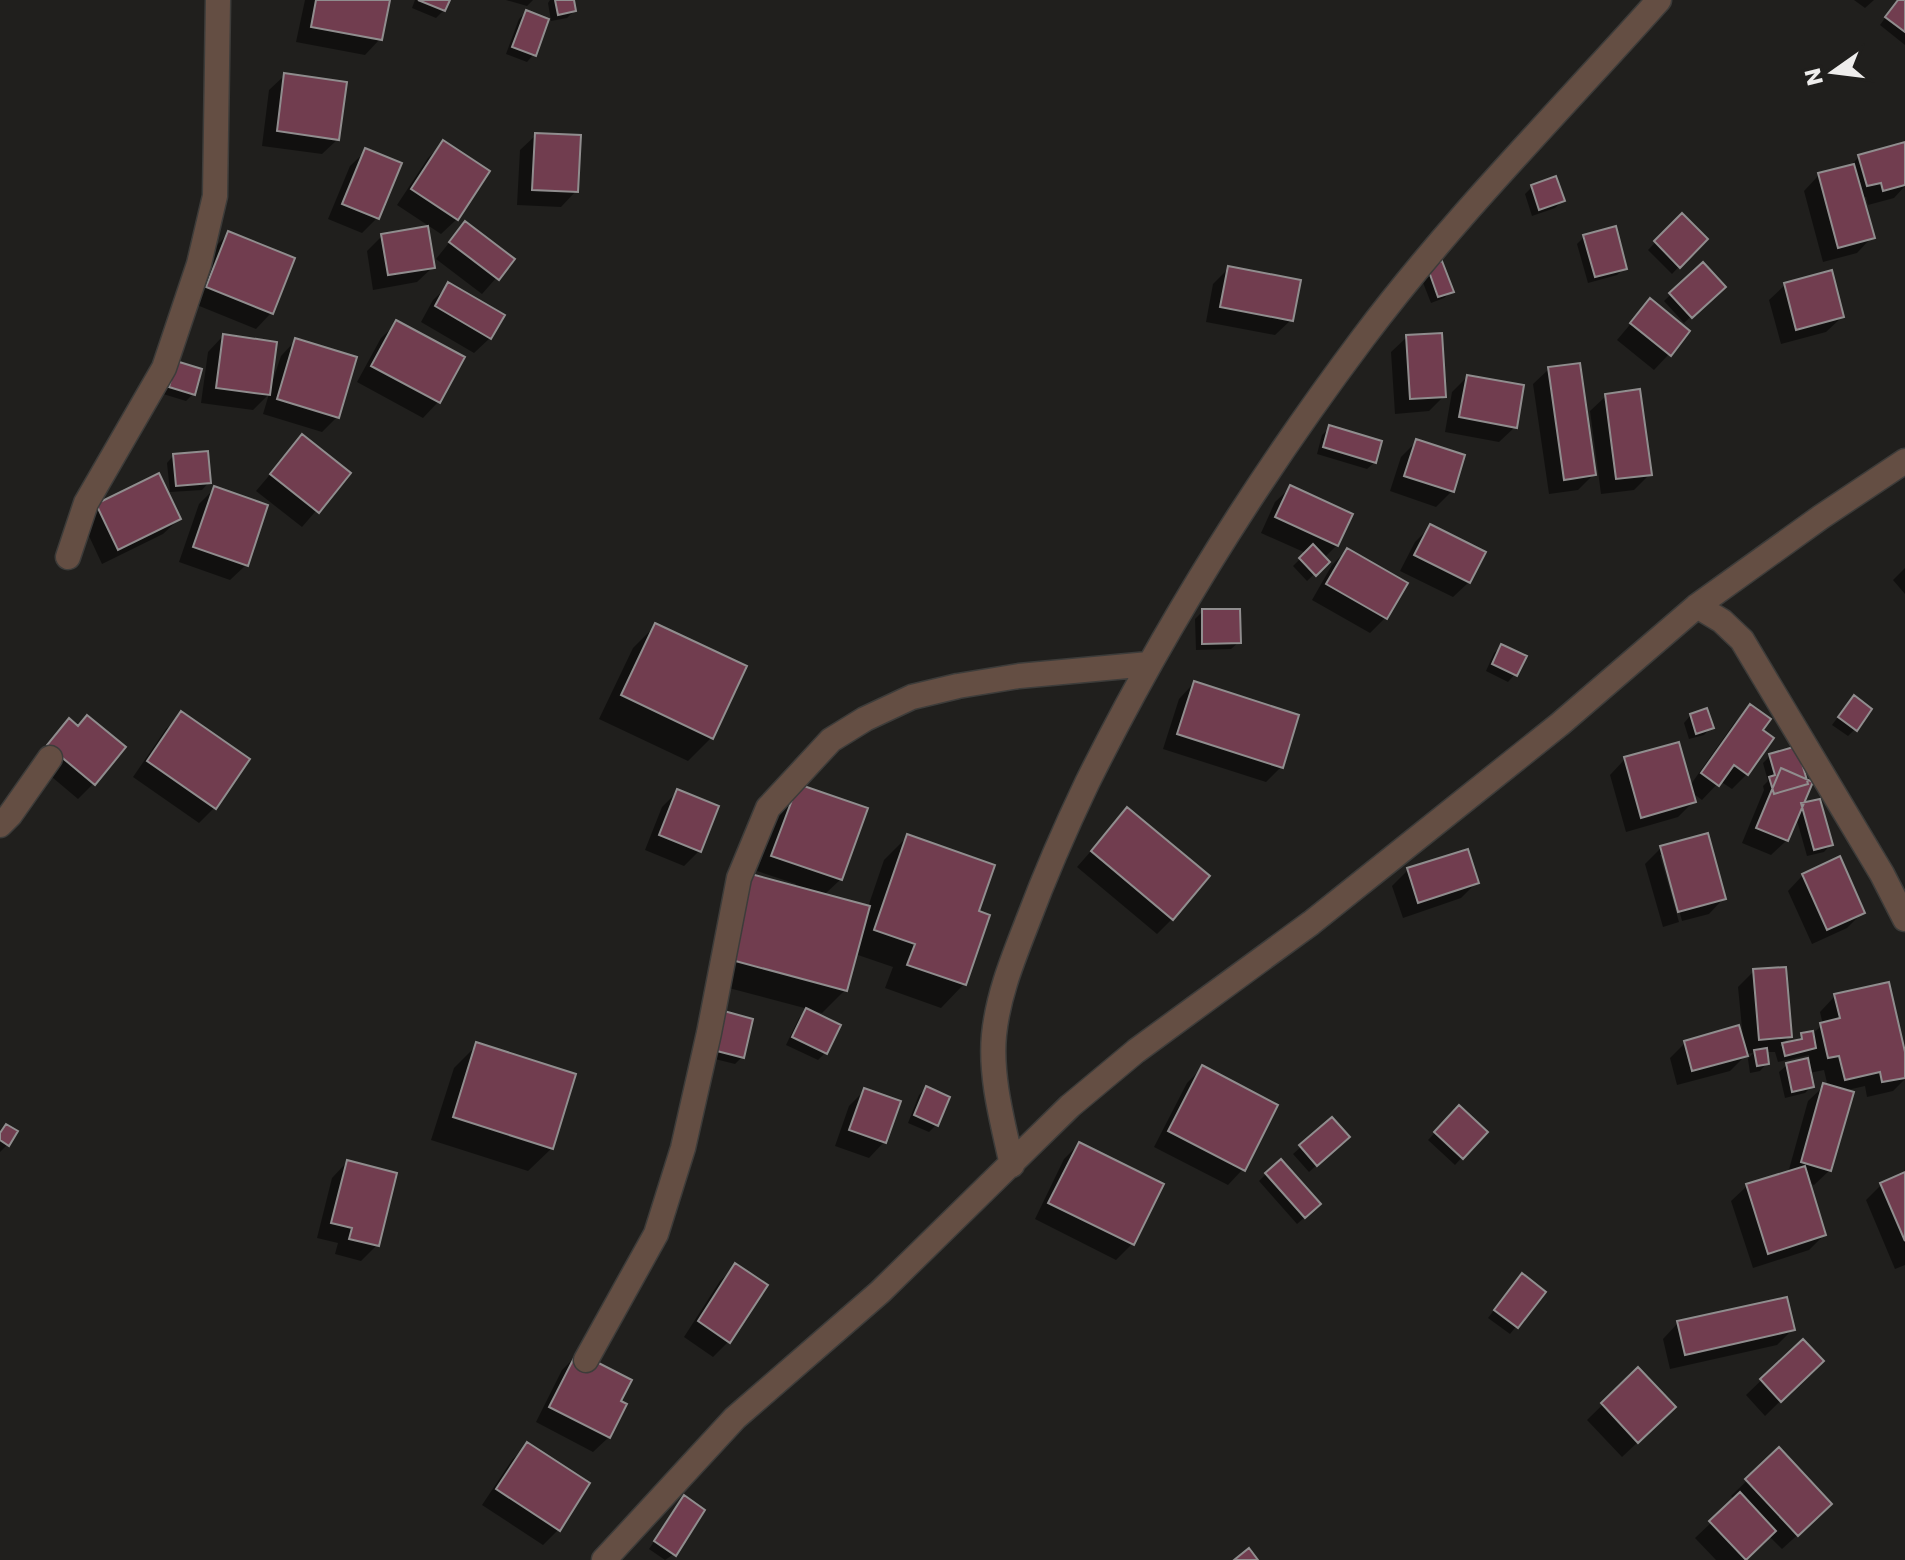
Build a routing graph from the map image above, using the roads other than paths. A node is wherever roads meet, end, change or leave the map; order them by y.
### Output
1 (218, 0) edge
2 (1659, 0) edge
3 (1905, 461) edge
4 (68, 557) dead end
5 (1697, 606) junction
6 (1149, 664) junction
7 (50, 758) dead end
8 (0, 825) edge
9 (1905, 919) edge
10 (1012, 1165) junction
11 (586, 1360) dead end
12 (604, 1560) edge

1 - 4 street
2 - 6 street
3 - 5 street
5 - 9 street
5 - 10 street
6 - 10 street
6 - 11 street
7 - 8 street
10 - 12 street

